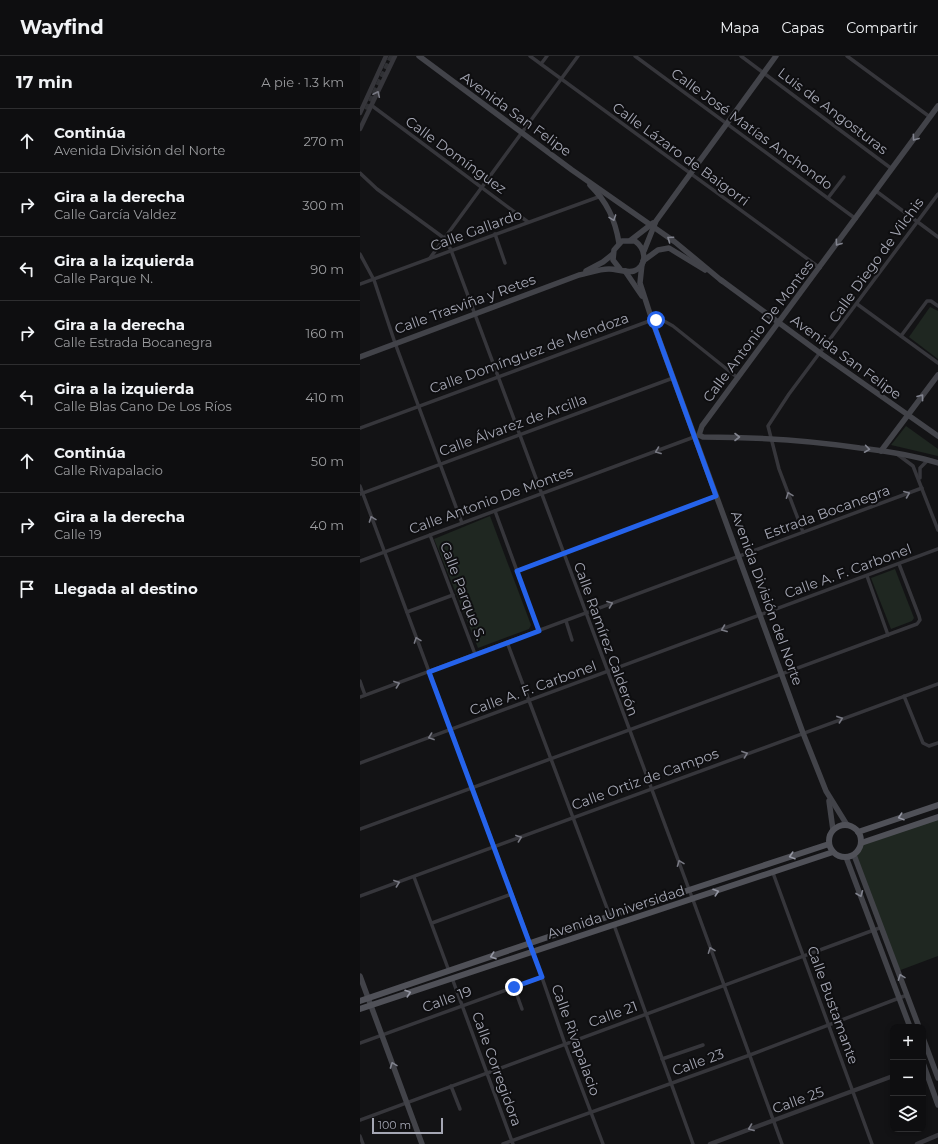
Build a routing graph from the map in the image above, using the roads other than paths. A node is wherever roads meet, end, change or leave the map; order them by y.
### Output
1 (386, 56) edge
2 (395, 56) edge
3 (418, 56) edge
4 (530, 56) edge
5 (547, 56) edge
6 (578, 56) edge
7 (635, 56) edge
8 (741, 56) edge
9 (776, 56) edge
10 (847, 56) edge
11 (541, 64) junction
12 (764, 73) junction
13 (561, 80) junction
14 (371, 105) junction
15 (938, 106) edge
16 (360, 113) edge
17 (930, 117) junction
18 (727, 123) junction
19 (360, 129) edge
20 (522, 133) junction
21 (893, 169) junction
22 (360, 173) edge
23 (690, 174) junction
24 (581, 176) junction
25 (844, 177) dead end
26 (482, 187) junction
27 (876, 191) junction
28 (938, 194) edge
29 (601, 196) junction
30 (828, 198) junction
31 (856, 219) junction
32 (528, 222) junction
33 (918, 222) junction
34 (652, 226) junction
35 (495, 234) junction
36 (938, 237) edge
37 (444, 238) junction
38 (631, 240) junction
39 (618, 243) junction
40 (451, 250) junction
41 (644, 251) junction
42 (360, 254) edge
43 (612, 254) junction
44 (430, 259) junction
45 (643, 262) junction
46 (505, 263) dead end
47 (820, 268) junction
48 (622, 270) junction
49 (579, 275) junction
50 (374, 280) junction
51 (722, 281) junction
52 (360, 284) edge
53 (645, 301) junction
54 (857, 304) junction
55 (938, 306) edge
56 (474, 314) junction
57 (652, 320) junction
58 (779, 323) junction
59 (901, 336) junction
60 (395, 343) junction
61 (820, 353) junction
62 (360, 357) edge
63 (938, 364) edge
64 (938, 375) edge
65 (497, 376) junction
66 (673, 378) junction
67 (738, 378) junction
68 (418, 406) junction
69 (907, 416) junction
70 (360, 428) edge
71 (519, 435) junction
72 (697, 436) junction
73 (938, 436) edge
74 (770, 438) junction
75 (881, 451) junction
76 (894, 453) junction
77 (928, 460) junction
78 (938, 463) edge
79 (440, 464) junction
80 (920, 481) junction
81 (360, 486) edge
82 (922, 488) junction
83 (361, 493) edge
84 (541, 494) junction
85 (716, 496) junction
86 (495, 511) junction
87 (462, 523) junction
88 (938, 530) edge
89 (802, 532) junction
90 (430, 535) junction
91 (938, 549) edge
92 (384, 552) junction
93 (563, 555) junction
94 (739, 555) junction
95 (360, 561) edge
96 (899, 564) junction
97 (517, 571) junction
98 (867, 576) junction
99 (453, 595) junction
100 (407, 612) junction
101 (586, 614) junction
102 (761, 615) junction
103 (566, 621) junction
104 (539, 631) junction
105 (888, 635) junction
106 (572, 640) dead end
107 (507, 642) junction
108 (475, 654) junction
109 (429, 672) junction
110 (607, 672) junction
111 (782, 674) junction
112 (360, 681) edge
113 (938, 684) edge
114 (365, 695) junction
115 (904, 696) junction
116 (360, 697) edge
117 (529, 700) junction
118 (451, 730) junction
119 (629, 731) junction
120 (803, 733) junction
121 (938, 743) edge
122 (551, 760) junction
123 (360, 763) edge
124 (472, 788) junction
125 (652, 789) junction
126 (826, 791) junction
127 (938, 805) edge
128 (938, 817) edge
129 (573, 818) junction
130 (847, 825) junction
131 (360, 829) edge
132 (833, 830) junction
133 (858, 832) junction
134 (861, 843) junction
135 (829, 844) junction
136 (494, 847) junction
137 (833, 852) junction
138 (854, 854) junction
139 (846, 858) junction
140 (773, 873) junction
141 (414, 877) junction
142 (689, 889) junction
143 (512, 894) junction
144 (360, 896) edge
145 (693, 900) junction
146 (610, 916) junction
147 (432, 923) junction
148 (614, 925) junction
149 (882, 928) junction
150 (875, 930) junction
151 (530, 943) junction
152 (533, 952) junction
153 (803, 955) junction
154 (449, 971) junction
155 (360, 976) edge
156 (542, 977) junction
157 (452, 978) junction
158 (724, 986) junction
159 (514, 987) junction
160 (907, 995) junction
161 (368, 998) junction
162 (899, 998) junction
163 (360, 1001) edge
164 (371, 1005) junction
165 (462, 1005) junction
166 (360, 1009) edge
167 (522, 1009) dead end
168 (646, 1014) junction
169 (909, 1024) edge
170 (918, 1024) edge
171 (829, 1025) junction
172 (381, 1035) junction
173 (360, 1043) edge
174 (564, 1044) junction
175 (703, 1045) dead end
176 (926, 1046) edge
177 (750, 1055) junction
178 (662, 1059) junction
179 (932, 1062) junction
180 (926, 1063) edge
181 (926, 1072) edge
182 (486, 1073) junction
183 (890, 1077) edge
184 (938, 1078) edge
185 (671, 1084) junction
186 (451, 1086) junction
187 (852, 1092) junction
188 (406, 1102) junction
189 (938, 1105) edge
190 (460, 1109) dead end
191 (590, 1112) junction
192 (360, 1120) edge
193 (773, 1120) junction
194 (938, 1135) edge
195 (360, 1136) edge
196 (512, 1142) edge
197 (363, 1144) edge
198 (422, 1144) edge
199 (503, 1144) edge
200 (603, 1144) edge
201 (693, 1144) edge
202 (710, 1144) edge
203 (782, 1144) edge
204 (872, 1144) edge
205 (917, 1144) edge

1 - 16 street
14 -> 2 street
3 - 20 main road, Avenida San Felipe
4 - 11 street, Calle Lázaro de Baigorri
5 - 11 street
6 - 13 street
7 - 18 street, Calle José Matías Anchondo
8 - 12 street, Luis de Angosturas
9 - 12 main road
10 - 17 street
11 - 13 street, Calle Lázaro de Baigorri
12 - 18 main road
12 - 21 street, Luis de Angosturas
13 - 20 street
13 - 23 street, Calle Lázaro de Baigorri
14 - 19 street
14 - 26 street, Calle Domínguez
15 - 17 main road, Calle Antonio De Montes
17 -> 21 main road, Calle Antonio De Montes
18 - 23 main road
18 - 30 street, Calle José Matías Anchondo
20 - 24 main road, Avenida San Felipe
20 - 26 street
21 - 27 main road, Calle Antonio De Montes
22 - 37 street, Calle Ramírez Calderón
23 - 34 main road
23 - 47 street, Calle Lázaro de Baigorri
24 - 29 main road, Avenida San Felipe
24 - 34 main road, Avenida San Felipe
25 - 30 street
26 - 32 street, Calle Domínguez
26 - 37 street
27 - 31 main road, Calle Antonio De Montes
27 - 33 street
28 - 33 street, Calle Diego de Vilchis
29 - 32 street, Calle Gallardo
29 -> 39 main road, Avenida San Felipe
30 - 31 street, Calle José Matías Anchondo
31 -> 47 main road, Calle Antonio De Montes
32 - 35 street, Calle Gallardo
33 - 36 street
33 - 54 street, Calle Diego de Vilchis
34 - 38 main road
34 - 41 main road
51 -> 34 main road, Avenida San Felipe
35 - 40 street, Calle Gallardo
35 - 46 street
37 - 40 street, Calle Ramírez Calderón
37 - 44 street
38 - 39 main road
38 - 41 main road
39 - 43 main road
40 - 44 street, Calle Gallardo
40 - 56 street, Calle Ramírez Calderón
41 - 45 main road
42 - 50 street
43 - 48 main road
43 - 49 main road, Calle Trasviña y Retes
44 - 50 street, Calle Gallardo
45 - 48 main road
45 - 51 main road, Avenida San Felipe
45 - 53 main road, Avenida División del Norte
47 - 58 main road, Calle Antonio De Montes
48 - 49 main road, Calle Trasviña y Retes
48 - 53 main road, Avenida División del Norte
49 - 56 main road, Calle Trasviña y Retes
50 - 52 street, Calle Gallardo
50 - 60 street
51 - 58 main road, Avenida San Felipe
53 - 57 main road, Avenida División del Norte
54 - 59 street
54 - 61 street, Calle Diego de Vilchis
55 - 59 street
56 - 60 main road, Calle Trasviña y Retes
56 - 65 street, Calle Ramírez Calderón
57 - 65 street, Calle Domínguez de Mendoza
57 - 66 main road, Avenida División del Norte
57 - 67 street
58 - 61 main road, Avenida San Felipe
58 - 67 main road, Calle Antonio De Montes
59 - 63 street
60 - 62 main road, Calle Trasviña y Retes
60 - 68 street
61 - 69 main road, Avenida San Felipe
61 - 74 street, Calle Diego de Vilchis
69 -> 64 main road
65 - 68 street, Calle Domínguez de Mendoza
65 - 71 street, Calle Ramírez Calderón
66 - 71 street, Calle Álvarez de Arcilla
66 - 72 main road, Avenida División del Norte
67 - 72 main road, Calle Antonio De Montes
68 - 70 street, Calle Domínguez de Mendoza
68 - 79 street
69 - 73 main road, Avenida San Felipe
69 - 75 main road
71 - 79 street, Calle Álvarez de Arcilla
71 - 84 street, Calle Ramírez Calderón
72 -> 74 main road
72 -> 84 street, Calle Antonio De Montes
72 - 85 main road, Avenida División del Norte
74 -> 75 main road
89 -> 74 street
75 - 76 main road
76 - 77 main road
76 - 80 street
77 - 78 main road
77 - 80 street
79 - 83 street, Calle Álvarez de Arcilla
79 - 87 street
80 - 82 street
81 - 83 street, Calle Rivapalacio
82 - 88 street
89 -> 82 street, Estrada Bocanegra
92 -> 83 street, Calle Rivapalacio
84 - 86 street, Calle Antonio De Montes
84 - 93 street, Calle Ramírez Calderón
85 - 93 street
85 - 94 main road, Avenida División del Norte
86 - 87 street, Calle Antonio De Montes
86 - 97 street
87 - 90 street, Calle Antonio De Montes
89 - 94 street, Estrada Bocanegra
90 - 92 street, Calle Antonio De Montes
90 - 99 street, Calle Parque S.
91 - 96 street, Calle A. F. Carbonel
92 - 95 street, Calle Antonio De Montes
92 - 100 street, Calle Rivapalacio
93 - 97 street
93 - 101 street, Calle Ramírez Calderón
101 -> 94 street, Estrada Bocanegra
94 - 102 main road, Avenida División del Norte
96 - 98 street, Calle A. F. Carbonel
96 - 105 street
97 - 104 street
98 - 102 street, Calle A. F. Carbonel
98 - 105 street
99 - 100 street
99 - 108 street, Calle Parque S.
109 -> 100 street, Calle Rivapalacio
101 - 103 street, Estrada Bocanegra
101 - 110 street, Calle Ramírez Calderón
102 -> 110 street, Calle A. F. Carbonel
102 - 111 main road, Avenida División del Norte
103 - 104 street, Estrada Bocanegra
103 - 106 street
104 - 107 street, Estrada Bocanegra
105 - 111 street
107 - 108 street, Estrada Bocanegra
107 - 117 street
108 - 109 street, Estrada Bocanegra
114 -> 109 street, Estrada Bocanegra
109 - 118 street, Calle Rivapalacio
110 - 117 street, Calle A. F. Carbonel
110 - 119 street, Calle Ramírez Calderón
111 - 119 street
111 - 120 main road, Avenida División del Norte
112 - 114 street
113 - 115 street, Calle Ortiz de Campos
114 - 116 street, Estrada Bocanegra
120 -> 115 street, Calle Ortiz de Campos
115 - 121 street
117 - 118 street, Calle A. F. Carbonel
117 - 122 street
118 -> 123 street, Calle A. F. Carbonel
118 - 124 street, Calle Rivapalacio
119 - 122 street
119 - 125 street, Calle Ramírez Calderón
125 -> 120 street, Calle Ortiz de Campos
120 - 126 main road, Avenida División del Norte
122 - 124 street
122 - 129 street
124 - 131 street
124 - 136 street, Calle Rivapalacio
125 - 129 street, Calle Ortiz de Campos
142 -> 125 street, Calle Ramírez Calderón
126 - 130 main road, Avenida División del Norte
126 - 132 main road, Avenida División del Norte
127 -> 133 main road
128 - 134 main road
136 -> 129 street, Calle Ortiz de Campos
129 - 146 street
130 - 132 main road
130 - 133 main road
132 - 135 main road
133 - 134 main road
134 - 138 main road
135 - 137 main road
135 -> 142 main road, Avenida Universidad
136 - 141 street, Calle Ortiz de Campos
136 - 143 street, Calle Rivapalacio
137 - 139 main road
137 - 140 main road, Avenida Universidad
138 - 139 main road
138 - 149 main road
139 -> 150 main road
145 -> 140 main road, Avenida Universidad
140 - 153 street, Calle Bustamante
144 -> 141 street, Calle Ortiz de Campos
141 - 147 street
142 - 145 street, Calle Ramírez Calderón
142 - 146 main road, Avenida Universidad
143 - 147 street
143 - 151 street, Calle Rivapalacio
145 - 148 main road, Avenida Universidad
158 -> 145 street, Calle Ramírez Calderón
146 - 151 main road, Avenida Universidad
147 - 154 street
148 - 152 main road, Avenida Universidad
148 - 168 street
149 - 150 street, Calle 21
160 -> 149 main road
150 - 153 street, Calle 21
150 - 162 main road
151 - 152 street, Calle Rivapalacio
151 -> 154 main road, Avenida Universidad
152 - 156 street, Calle Rivapalacio
152 - 157 main road, Avenida Universidad
153 - 158 street, Calle 21
153 - 171 street, Calle Bustamante
154 - 161 main road, Avenida Universidad
155 - 161 main road
156 - 159 street, Calle 19
156 - 174 street, Calle Rivapalacio
164 -> 157 main road, Avenida Universidad
157 - 165 street, Calle Corregidora
158 - 168 street, Calle 21
158 - 177 street, Calle Ramírez Calderón
159 - 165 street, Calle 19
159 - 167 street
160 - 162 street, Calle 23
160 - 170 main road
161 - 163 main road, Avenida Universidad
161 - 164 main road
162 - 169 main road
162 - 171 street, Calle 23
164 - 166 main road, Avenida Universidad
164 - 172 main road
165 - 172 street, Calle 19
165 - 182 street, Calle Corregidora
168 - 174 street, Calle 21
168 - 178 street
171 - 177 street, Calle 23
171 - 187 street, Calle Bustamante
172 - 173 street, Calle 19
188 -> 172 main road
174 - 182 street, Calle 21
174 - 191 street, Calle Rivapalacio
175 - 178 street
176 - 179 main road
177 - 185 street, Calle 23
177 - 193 street, Calle Ramírez Calderón
178 - 185 street
179 - 180 street
179 - 184 main road
181 - 189 main road
182 - 186 street, Calle 21
182 - 196 street, Calle Corregidora
183 - 187 street, Calle 25
185 - 191 street, Calle 23
185 - 201 street
186 - 188 street, Calle 21
186 - 190 street
187 - 193 street, Calle 25
187 - 204 street, Calle Bustamante
188 - 192 street, Calle 21
188 - 198 main road
191 - 196 street, Calle 23
191 - 200 street, Calle Rivapalacio
193 -> 202 street, Calle 25
193 - 203 street, Calle Ramírez Calderón
194 - 205 street
195 - 197 street
196 - 199 street, Calle 23

